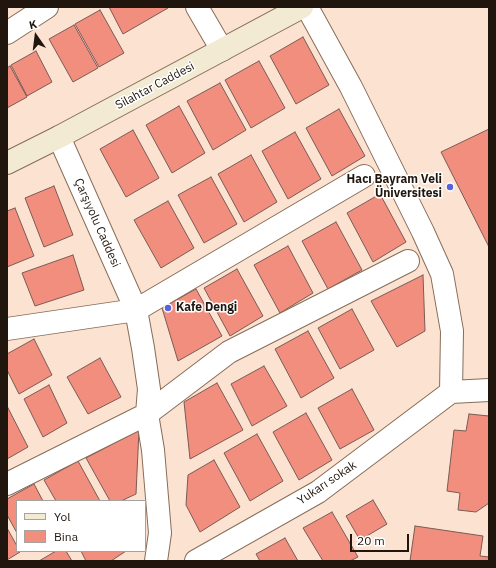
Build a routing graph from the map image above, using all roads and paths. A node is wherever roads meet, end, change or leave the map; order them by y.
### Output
1 (48, 7) edge
2 (197, 7) edge
3 (302, 7) edge
4 (307, 7) edge
5 (7, 32) edge
6 (222, 50) junction
7 (59, 137) junction
8 (7, 163) edge
9 (364, 176) dead end
10 (408, 261) dead end
11 (136, 310) junction
12 (7, 329) edge
13 (489, 390) edge
14 (451, 392) junction
15 (147, 414) junction
16 (7, 484) edge
17 (156, 561) edge
18 (196, 561) edge

1 - 5 street
2 - 6 street
3 - 6 main road, Silahtar Caddesi
4 - 14 street
6 - 7 main road, Silahtar Caddesi
7 - 8 main road, Silahtar Caddesi
7 - 11 street, Çarşıyolu Caddesi
9 - 11 street
10 - 15 street
11 - 12 street
11 - 15 street, Çarşıyolu Caddesi
13 - 14 street
14 - 18 street, Yukarı sokak
15 - 16 street
15 - 17 street, Çarşıyolu Caddesi

